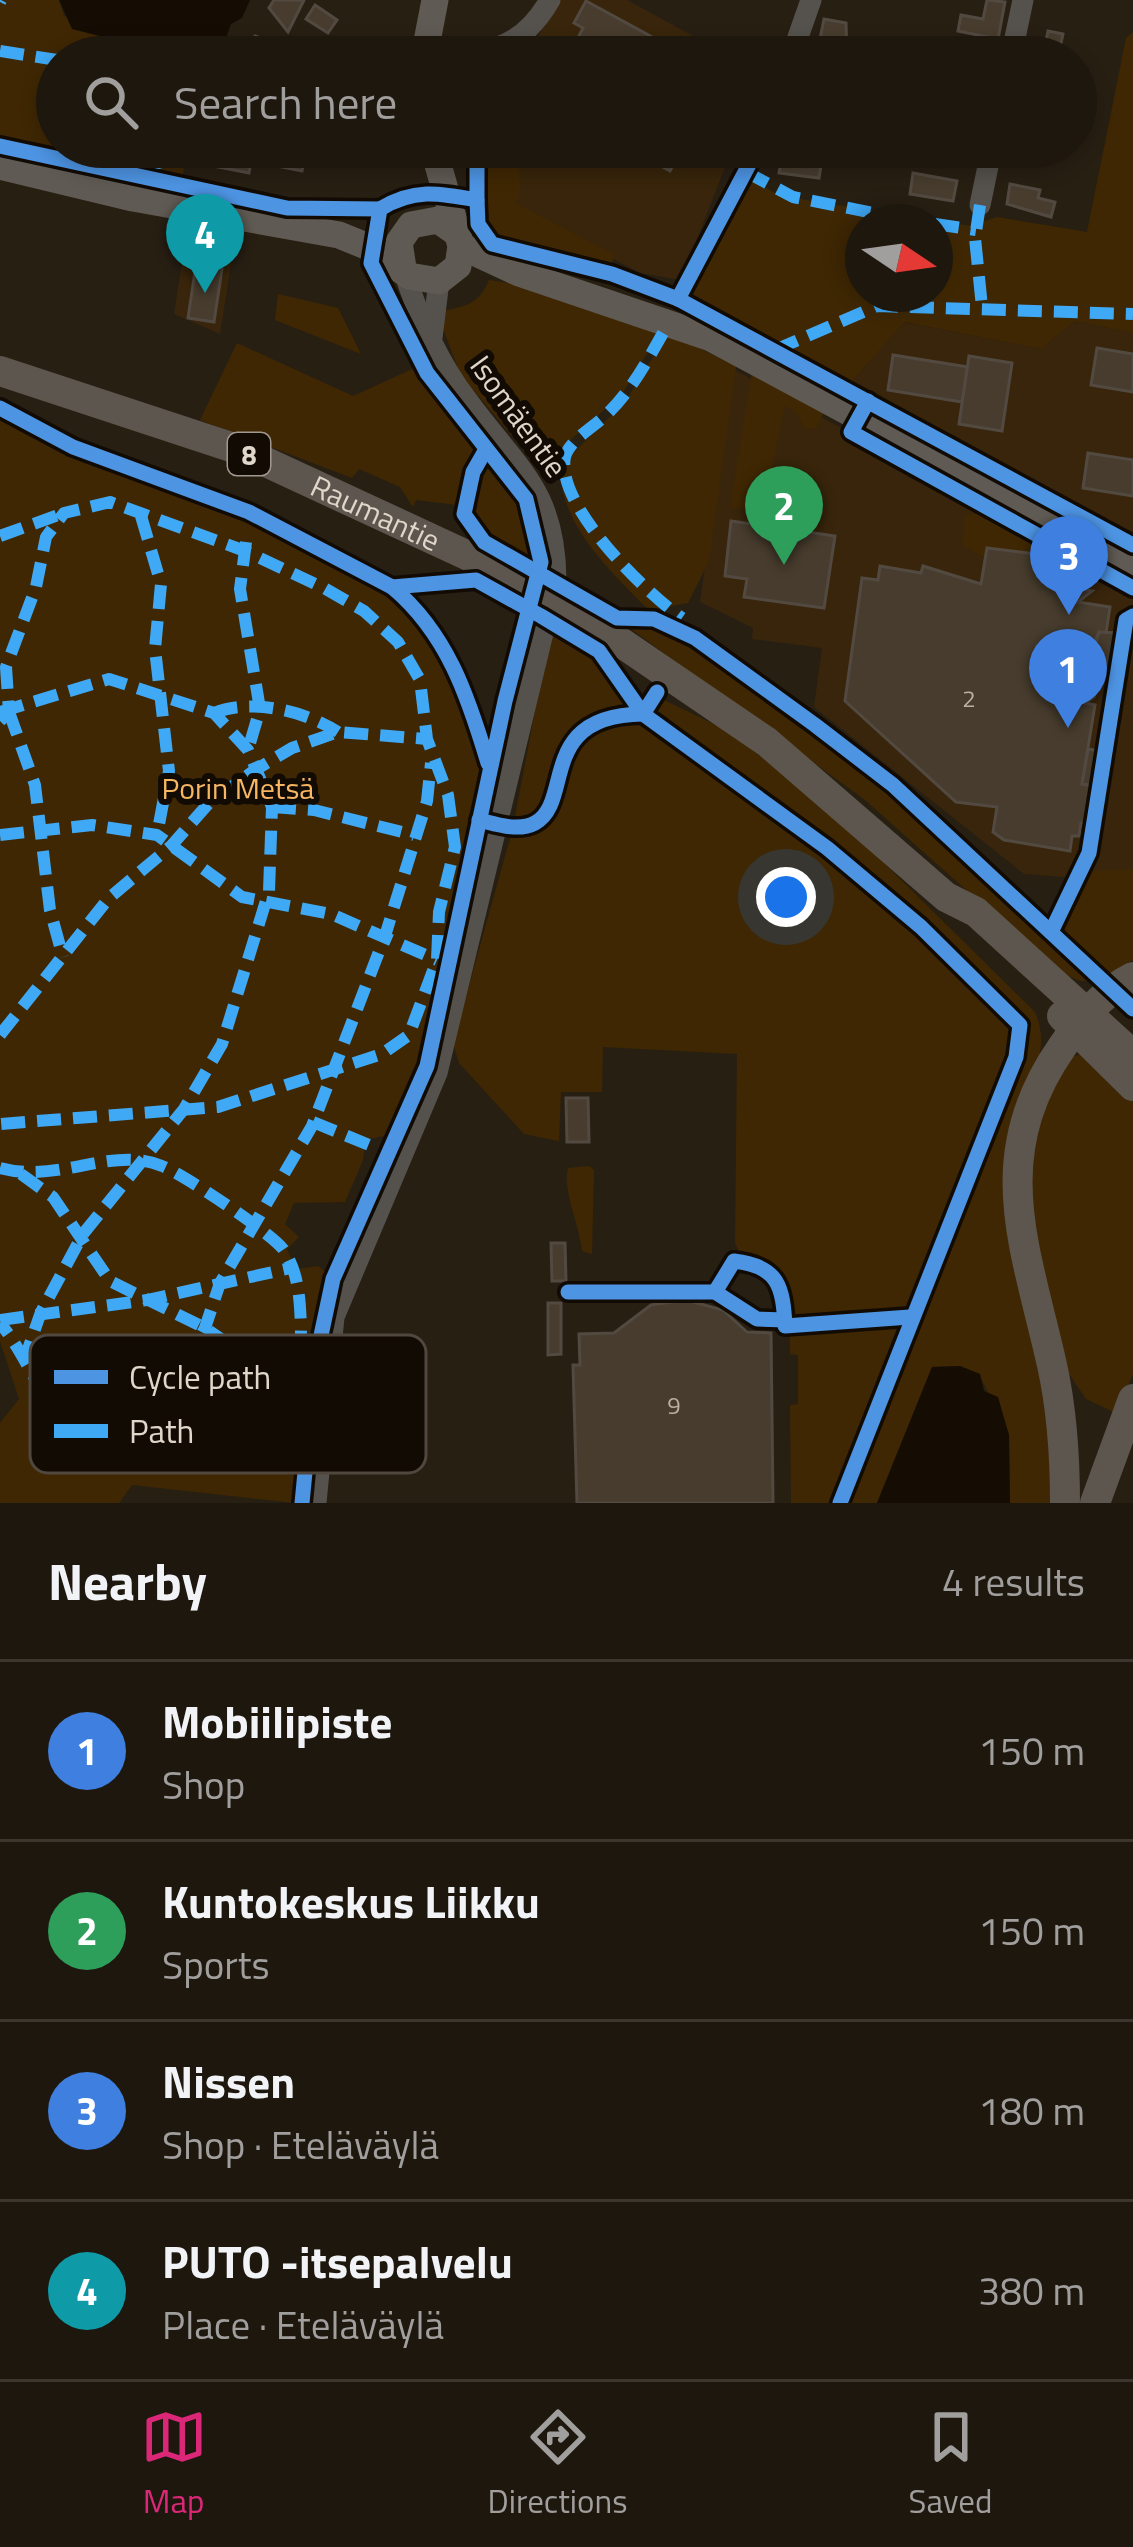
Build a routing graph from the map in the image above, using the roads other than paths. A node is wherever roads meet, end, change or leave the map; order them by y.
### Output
1 (434, 0) edge
2 (550, 0) edge
3 (812, 0) edge
4 (1023, 0) edge
5 (428, 36) edge
6 (519, 36) edge
7 (799, 36) edge
8 (1015, 36) edge
9 (0, 166) edge
10 (430, 168) edge
11 (439, 168) edge
12 (988, 168) edge
13 (980, 205) dead end
14 (416, 222) junction
15 (339, 235) junction
16 (460, 240) junction
17 (404, 268) junction
18 (519, 273) junction
19 (443, 279) junction
20 (432, 339) junction
21 (0, 371) edge
22 (1133, 565) edge
23 (1133, 977) edge
24 (1082, 1019) junction
25 (1133, 1054) edge
26 (1133, 1086) edge
27 (332, 1335) edge
28 (1133, 1399) edge
29 (1133, 1433) edge
30 (319, 1473) edge
31 (316, 1503) edge
32 (1065, 1503) edge
33 (1095, 1503) edge
34 (1108, 1503) edge

1 - 5 main road
2 - 6 street
3 - 7 street
4 - 8 street
9 - 15 main road
10 - 14 main road
11 - 16 main road
12 - 13 street
14 - 15 main road
14 - 16 main road
14 - 17 main road
15 - 17 main road
16 - 18 main road
16 - 19 main road
17 - 19 main road
17 - 20 street, Isomäentie
18 - 19 main road
18 - 22 main road
19 - 20 street, Isomäentie
20 - 27 street, Isomäentie
21 - 24 highway, Raumantie / 8, bridge
23 - 24 highway
24 - 25 highway, Raumantie / 8
24 - 26 highway, Raumantie / 8
24 - 32 highway
28 - 33 highway
29 - 34 highway
30 - 31 street, Isomäentie

